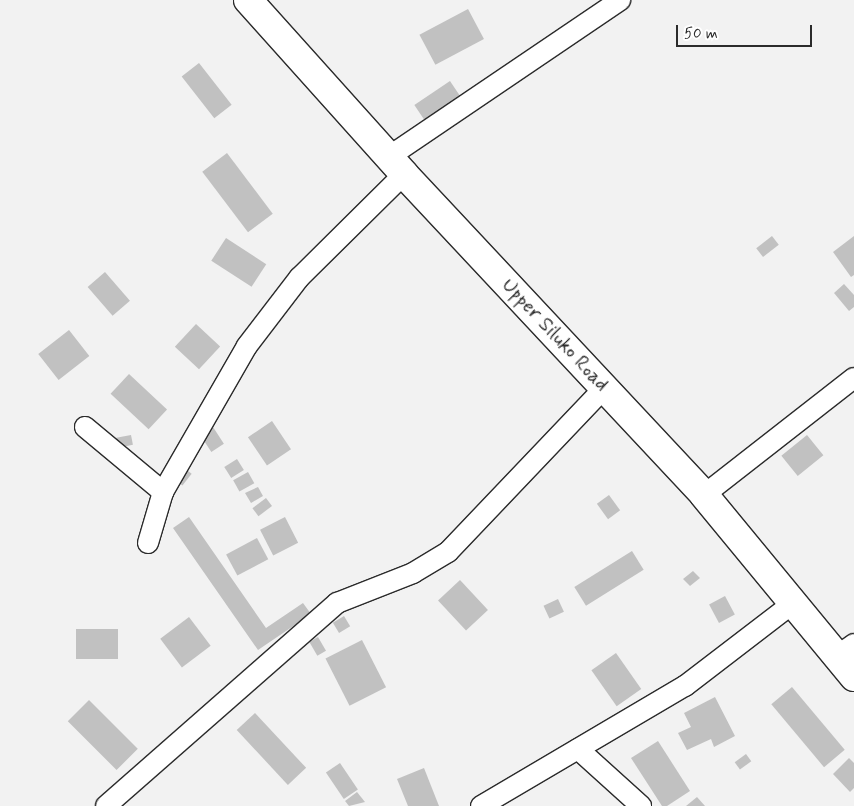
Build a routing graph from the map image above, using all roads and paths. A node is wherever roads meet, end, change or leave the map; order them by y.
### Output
1 (248, 0) edge
2 (620, 0) edge
3 (397, 165) junction
4 (854, 378) edge
5 (605, 387) junction
6 (704, 495) junction
7 (148, 543) dead end
8 (792, 604) junction
9 (845, 650) edge
10 (854, 677) edge
11 (578, 749) junction
12 (106, 806) edge
13 (481, 806) edge
14 (641, 806) edge

1 - 3 main road, Upper Siluko Road
2 - 3 street
3 - 5 main road, Upper Siluko Road
3 - 7 street
4 - 6 street
5 - 6 main road, Upper Siluko Road
5 - 12 street
6 - 8 main road, Upper Siluko Road
8 - 9 main road, Upper Siluko Road
8 - 11 street
9 - 10 main road, Upper Siluko Road
11 - 13 street
11 - 14 street

